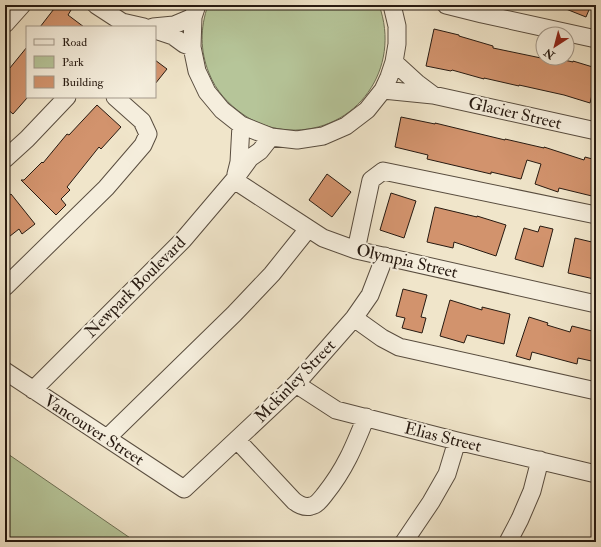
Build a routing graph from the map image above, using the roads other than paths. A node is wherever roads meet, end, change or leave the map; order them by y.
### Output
1 (22, 5) edge
2 (96, 5) edge
3 (392, 5) edge
4 (446, 5) edge
5 (195, 11) edge
6 (5, 24) edge
7 (120, 24) edge
8 (136, 26) edge
9 (156, 27) edge
10 (156, 30) edge
11 (596, 39) edge
12 (192, 47) junction
13 (394, 62) junction
14 (383, 90) junction
15 (433, 95) junction
16 (66, 98) edge
17 (116, 98) edge
18 (241, 125) junction
19 (596, 131) edge
20 (272, 137) junction
21 (5, 159) edge
22 (234, 180) junction
23 (596, 215) edge
24 (308, 229) junction
25 (356, 250) junction
26 (385, 256) junction
27 (5, 287) edge
28 (596, 304) edge
29 (354, 318) junction
30 (5, 371) edge
31 (296, 384) junction
32 (33, 390) junction
33 (596, 391) edge
34 (366, 417) junction
35 (107, 438) junction
36 (237, 440) junction
37 (457, 441) junction
38 (540, 460) junction
39 (596, 474) edge
40 (184, 489) joint
41 (404, 542) edge
42 (508, 542) edge

1 - 6 street
2 - 7 street
3 - 13 street
4 - 11 street
5 - 9 street
5 - 12 street
7 - 8 street
10 - 12 street
12 - 18 street
13 - 14 street
13 - 15 street, Glacier Street
14 - 15 street, Glacier Street
14 - 20 street
15 - 19 street, Glacier Street
16 - 21 street
17 - 27 street
18 - 20 street
18 - 22 street, Newpark Boulevard
20 - 22 street, Newpark Boulevard
22 - 24 street, Olympia Street
22 - 32 street, Newpark Boulevard
23 - 25 street
24 - 25 street, Olympia Street
24 - 35 street
25 - 26 street, Olympia Street
26 - 28 street, Olympia Street
26 - 29 street, Mckinley Street
29 - 31 street, Mckinley Street
29 - 33 street
30 - 32 street, Vancouver Street
31 - 34 street, Elias Street
31 - 36 street, Mckinley Street
32 - 35 street, Vancouver Street
34 - 36 street
34 - 37 street, Elias Street
35 - 40 street, Vancouver Street
36 - 40 street, Mckinley Street
37 - 38 street, Elias Street
37 - 41 street
38 - 39 street, Elias Street
38 - 42 street

